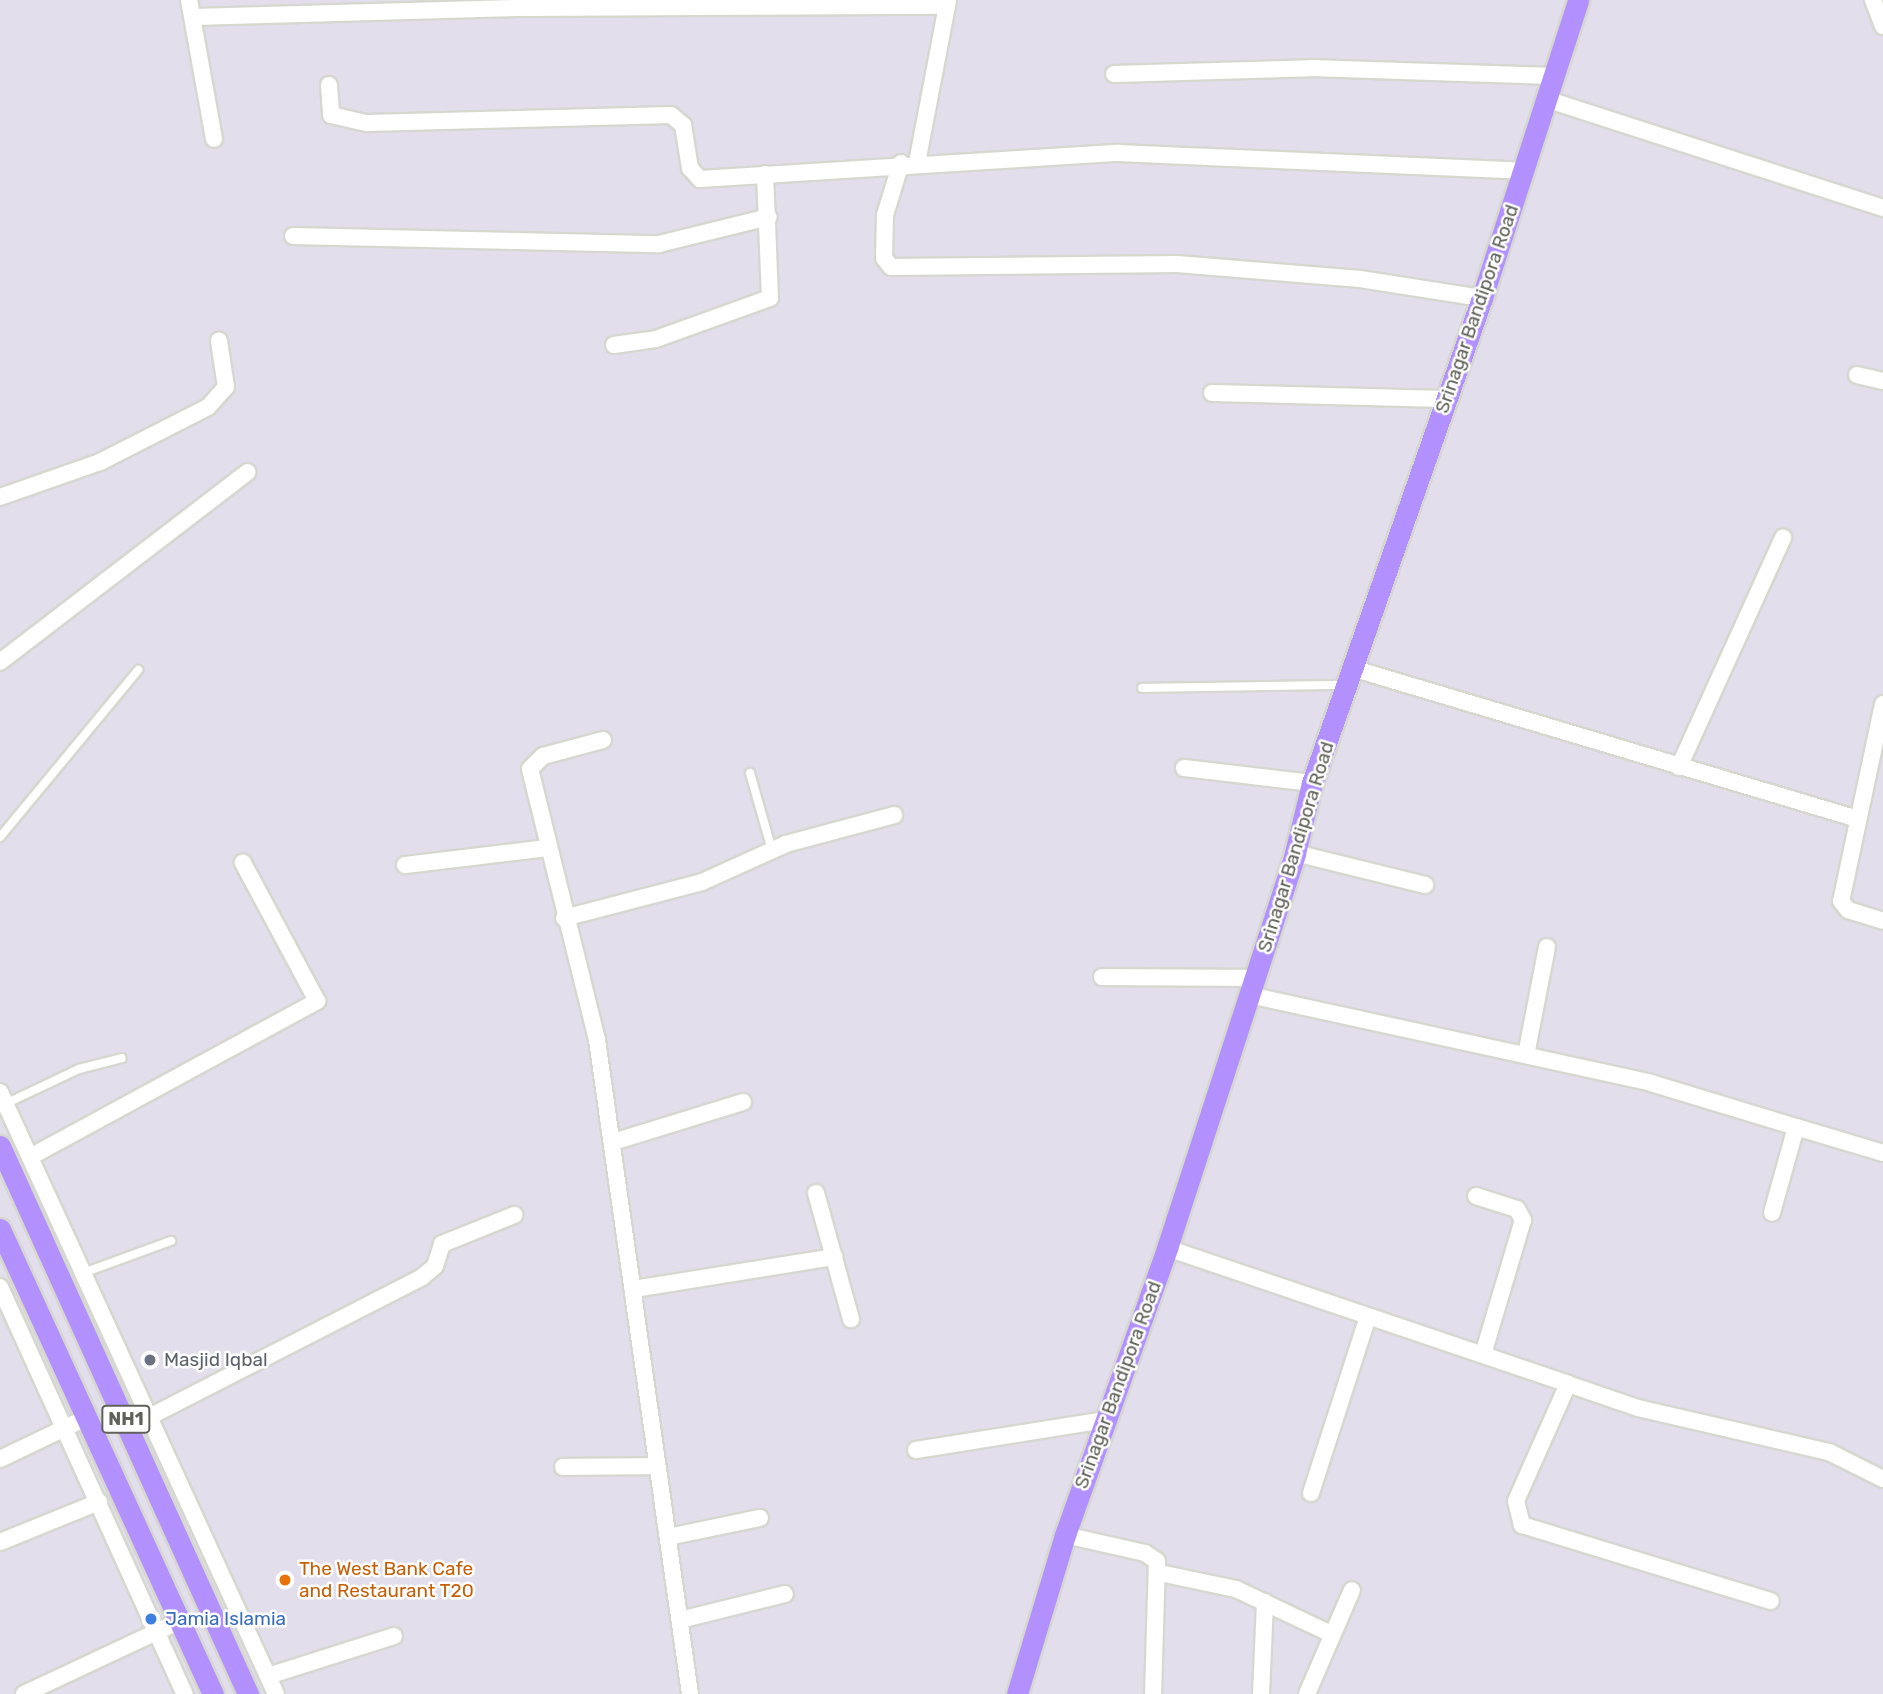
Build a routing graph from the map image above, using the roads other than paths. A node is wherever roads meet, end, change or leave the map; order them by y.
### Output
1 (189, 0) edge
2 (1578, 0) edge
3 (1873, 0) edge
4 (947, 3) edge
5 (525, 4) edge
6 (616, 4) edge
7 (781, 5) edge
8 (193, 17) junction
9 (1883, 26) edge
10 (1114, 74) dead end
11 (1553, 76) junction
12 (329, 85) dead end
13 (1546, 99) junction
14 (214, 139) dead end
15 (909, 163) junction
16 (1524, 171) junction
17 (765, 174) junction
18 (1883, 208) edge
19 (769, 217) junction
20 (293, 236) dead end
21 (1482, 298) junction
22 (219, 341) dead end
23 (614, 345) dead end
24 (1857, 376) dead end
25 (1883, 381) edge
26 (1212, 393) dead end
27 (1446, 399) junction
28 (248, 472) dead end
29 (0, 497) edge
30 (1783, 538) dead end
31 (0, 662) edge
32 (138, 670) dead end
33 (1352, 677) junction
34 (1142, 688) dead end
35 (1883, 704) edge
36 (603, 740) dead end
37 (1876, 752) edge
38 (1679, 767) junction
39 (1184, 768) dead end
40 (750, 773) dead end
41 (1312, 783) junction
42 (894, 815) dead end
43 (1858, 819) junction
44 (0, 837) edge
45 (548, 848) junction
46 (772, 850) junction
47 (1295, 853) junction
48 (243, 863) dead end
49 (405, 865) dead end
50 (1425, 886) dead end
51 (564, 918) junction
52 (1883, 921) edge
53 (1547, 947) dead end
54 (1102, 977) dead end
55 (1252, 987) junction
56 (1525, 1055) junction
57 (122, 1058) dead end
58 (3, 1098) edge
59 (743, 1102) dead end
60 (1796, 1126) junction
61 (613, 1142) junction
62 (0, 1146) edge
63 (1883, 1153) edge
64 (30, 1157) junction
65 (816, 1192) dead end
66 (1476, 1196) dead end
67 (1772, 1213) dead end
68 (514, 1215) dead end
69 (0, 1229) edge
70 (171, 1241) dead end
71 (1167, 1248) junction
72 (834, 1258) junction
73 (83, 1273) junction
74 (0, 1287) edge
75 (634, 1289) junction
76 (851, 1319) dead end
77 (1367, 1320) junction
78 (1483, 1354) junction
79 (1568, 1384) junction
80 (88, 1417) junction
81 (149, 1417) junction
82 (1106, 1420) junction
83 (64, 1428) junction
84 (916, 1450) dead end
85 (0, 1459) edge
86 (657, 1466) junction
87 (563, 1467) dead end
88 (1883, 1479) edge
89 (1311, 1493) dead end
90 (99, 1502) junction
91 (760, 1518) dead end
92 (1065, 1535) junction
93 (668, 1537) junction
94 (0, 1542) edge
95 (1160, 1573) junction
96 (1352, 1590) dead end
97 (785, 1594) dead end
98 (1771, 1601) dead end
99 (1265, 1602) junction
100 (680, 1620) junction
101 (180, 1621) junction
102 (156, 1630) junction
103 (1331, 1634) junction
104 (394, 1636) dead end
105 (268, 1676) junction
106 (24, 1694) edge
107 (185, 1694) edge
108 (213, 1694) edge
109 (248, 1694) edge
110 (276, 1694) edge
111 (690, 1694) edge
112 (1017, 1694) edge
113 (1153, 1694) edge
114 (1261, 1694) edge
115 (1307, 1694) edge

1 - 8 street
2 - 11 highway, Srinagar Bandipora Road
3 - 9 street
4 - 7 street
4 - 15 street
5 - 6 street
5 - 8 street
6 - 7 street
8 - 14 street
10 - 11 street
11 - 13 highway, Srinagar Bandipora Road
12 - 17 street
13 - 16 highway, Srinagar Bandipora Road
13 - 18 street
15 - 16 street
15 - 17 street
15 - 21 street
16 - 21 highway, Srinagar Bandipora Road
17 - 19 street
19 - 20 street
19 - 23 street
21 - 27 highway, Srinagar Bandipora Road
22 - 29 street
24 - 25 street
26 - 27 street
27 - 33 highway, Srinagar Bandipora Road
28 - 31 street
30 - 38 street
32 - 44 lane
33 - 34 lane
33 - 38 street
33 - 41 highway, Srinagar Bandipora Road
35 - 37 street
36 - 45 street
37 - 43 street
38 - 43 street
39 - 41 street
40 - 46 lane
41 - 47 highway, Srinagar Bandipora Road
42 - 46 street
43 - 52 street
45 - 49 street
45 - 51 street
46 - 51 street
47 - 50 street
47 - 55 highway, Srinagar Bandipora Road
48 - 64 street
51 - 61 street
53 - 56 street
54 - 55 street
55 - 56 street
55 - 71 highway, Srinagar Bandipora Road
56 - 60 street
57 - 58 lane
58 - 64 street
59 - 61 street
60 - 63 street
60 - 67 street
61 - 75 street
62 - 109 highway, NH1
64 - 73 street
65 - 72 street
66 - 78 street
68 - 81 street
69 - 80 highway, NH1
70 - 73 lane
71 - 77 street
71 - 82 highway, Srinagar Bandipora Road
72 - 75 street
72 - 76 street
73 - 81 street
74 - 83 street
75 - 86 street
77 - 78 street
77 - 89 street
78 - 79 street
79 - 88 street
79 - 98 street
80 - 83 street
80 - 101 highway, NH1
81 - 105 street
82 - 84 street
82 - 92 highway, Srinagar Bandipora Road
83 - 85 street
83 - 90 street
86 - 87 street
86 - 93 street
90 - 94 street
90 - 102 street
91 - 93 street
92 - 95 street
92 - 112 highway, Srinagar Bandipora Road
93 - 100 street
95 - 99 street
95 - 113 street
96 - 103 street
97 - 100 street
99 - 103 street
99 - 114 street
100 - 111 street
101 - 102 street
101 - 108 highway, NH1
102 - 106 street
102 - 107 street
103 - 115 street
104 - 105 street
105 - 110 street

